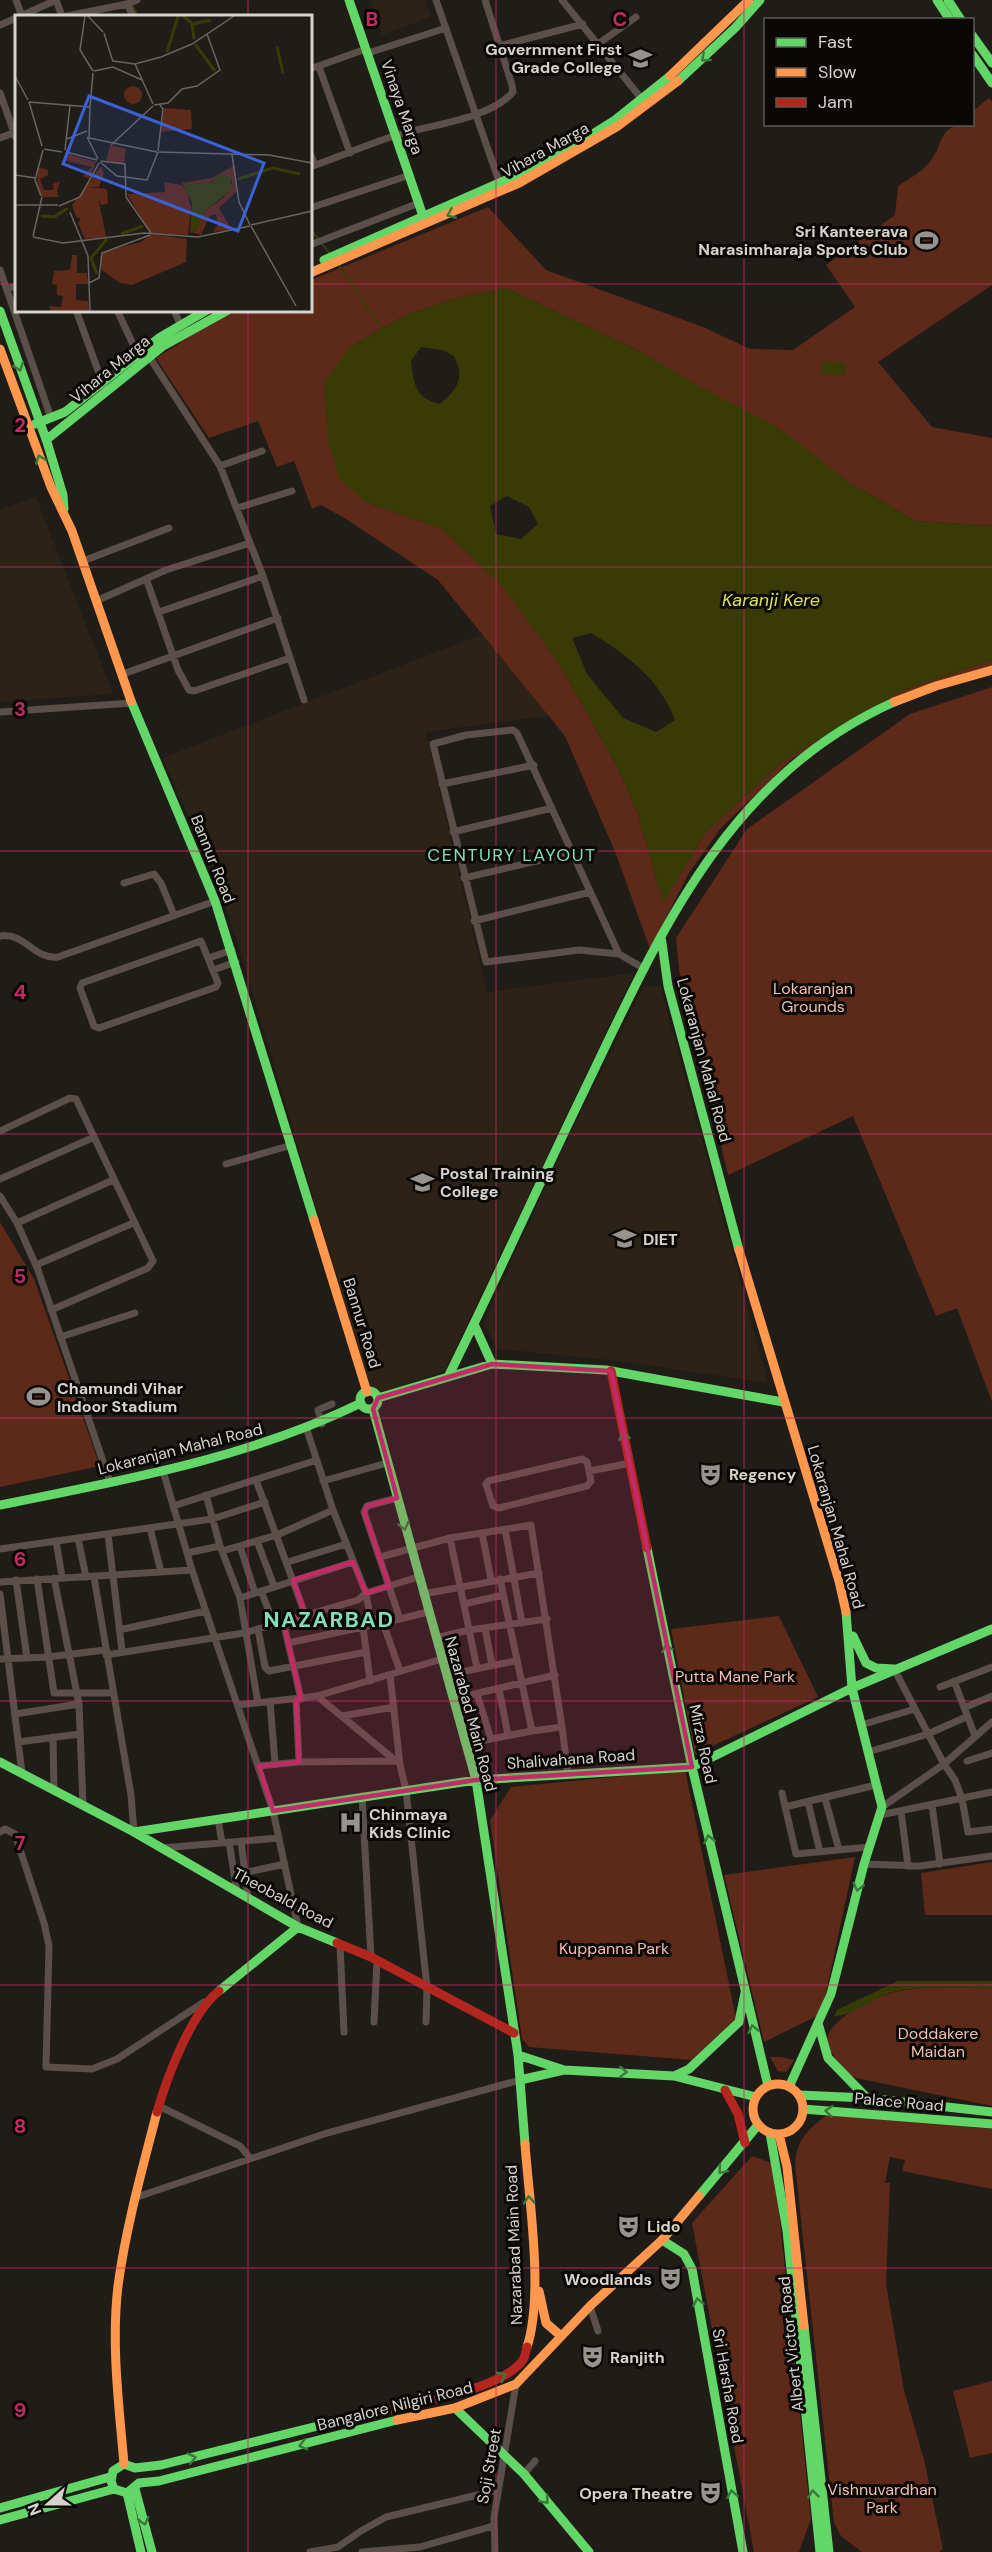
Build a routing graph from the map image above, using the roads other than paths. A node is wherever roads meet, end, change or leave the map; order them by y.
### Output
1 (16, 0) edge
2 (56, 0) edge
3 (349, 0) edge
4 (436, 0) edge
5 (485, 0) edge
6 (562, 0) edge
7 (749, 0) edge
8 (760, 0) edge
9 (937, 0) edge
10 (948, 0) edge
11 (131, 2) edge
12 (22, 15) edge
13 (24, 15) edge
14 (62, 15) edge
15 (72, 15) edge
16 (636, 17) dead end
17 (15, 18) edge
18 (949, 18) edge
19 (961, 18) edge
20 (583, 24) junction
21 (0, 25) edge
22 (446, 28) junction
23 (974, 38) edge
24 (598, 44) junction
25 (499, 46) junction
26 (367, 51) junction
27 (974, 57) edge
28 (992, 63) edge
29 (319, 67) junction
30 (312, 69) edge
31 (992, 83) edge
32 (0, 93) edge
33 (644, 101) junction
34 (476, 113) junction
35 (15, 131) edge
36 (15, 134) edge
37 (396, 135) junction
38 (0, 138) edge
39 (350, 153) junction
40 (313, 166) edge
41 (410, 175) junction
42 (500, 184) junction
43 (419, 203) junction
44 (312, 207) edge
45 (424, 220) junction
46 (315, 243) edge
47 (328, 262) junction
48 (312, 266) edge
49 (0, 270) edge
50 (312, 272) edge
51 (15, 286) edge
52 (7, 289) junction
53 (0, 311) edge
54 (77, 312) edge
55 (118, 312) edge
56 (175, 312) edge
57 (204, 312) edge
58 (224, 312) edge
59 (181, 326) junction
60 (0, 349) edge
61 (144, 354) junction
62 (104, 388) junction
63 (51, 418) junction
64 (40, 423) junction
65 (27, 426) junction
66 (46, 440) junction
67 (262, 451) dead end
68 (220, 466) junction
69 (292, 491) dead end
70 (237, 508) junction
71 (64, 512) junction
72 (169, 528) dead end
73 (250, 543) junction
74 (83, 561) junction
75 (263, 576) junction
76 (147, 580) junction
77 (96, 601) junction
78 (159, 612) junction
79 (278, 618) junction
80 (173, 656) junction
81 (290, 658) junction
82 (992, 670) edge
83 (123, 674) junction
84 (304, 700) dead end
85 (132, 703) junction
86 (0, 712) edge
87 (534, 765) junction
88 (441, 784) junction
89 (552, 808) junction
90 (453, 832) junction
91 (571, 853) junction
92 (464, 878) junction
93 (124, 884) dead end
94 (590, 892) junction
95 (215, 901) junction
96 (174, 915) junction
97 (474, 921) junction
98 (0, 936) edge
99 (661, 936) junction
100 (232, 950) junction
101 (619, 954) junction
102 (209, 958) junction
103 (236, 962) junction
104 (645, 969) junction
105 (213, 970) junction
106 (0, 1131) edge
107 (92, 1138) junction
108 (292, 1145) junction
109 (226, 1164) dead end
110 (0, 1179) edge
111 (113, 1179) junction
112 (0, 1196) edge
113 (17, 1222) junction
114 (133, 1222) junction
115 (36, 1264) junction
116 (51, 1310) junction
117 (135, 1313) dead end
118 (474, 1324) junction
119 (60, 1337) junction
120 (492, 1364) junction
121 (611, 1371) junction
122 (449, 1375) junction
123 (367, 1392) junction
124 (378, 1398) junction
125 (783, 1402) junction
126 (361, 1403) junction
127 (332, 1404) dead end
128 (373, 1409) junction
129 (322, 1424) junction
130 (307, 1430) junction
131 (317, 1460) junction
132 (387, 1463) junction
133 (630, 1463) junction
134 (163, 1471) junction
135 (590, 1472) junction
136 (256, 1480) junction
137 (323, 1481) junction
138 (110, 1482) junction
139 (206, 1496) junction
140 (398, 1498) junction
141 (265, 1502) junction
142 (0, 1505) edge
143 (173, 1506) junction
144 (333, 1510) junction
145 (212, 1519) junction
146 (178, 1524) junction
147 (150, 1528) junction
148 (505, 1529) junction
149 (482, 1533) junction
150 (108, 1534) junction
151 (277, 1535) junction
152 (78, 1538) junction
153 (450, 1538) junction
154 (56, 1541) junction
155 (257, 1541) junction
156 (346, 1544) junction
157 (240, 1546) junction
158 (221, 1548) junction
159 (410, 1548) junction
160 (0, 1549) edge
161 (187, 1553) junction
162 (380, 1557) junction
163 (288, 1562) junction
164 (353, 1562) junction
165 (192, 1570) junction
166 (161, 1572) junction
167 (539, 1573) junction
168 (112, 1576) junction
169 (90, 1577) junction
170 (418, 1577) junction
171 (514, 1577) junction
172 (58, 1578) junction
173 (37, 1579) junction
174 (500, 1579) junction
175 (16, 1580) junction
176 (293, 1580) junction
177 (492, 1580) junction
178 (0, 1582) edge
179 (460, 1585) junction
180 (274, 1586) junction
181 (389, 1586) junction
182 (258, 1592) junction
183 (366, 1593) junction
184 (0, 1594) edge
185 (423, 1594) junction
186 (503, 1595) junction
187 (240, 1598) junction
188 (464, 1604) junction
189 (206, 1611) junction
190 (428, 1612) junction
191 (305, 1614) junction
192 (400, 1619) junction
193 (547, 1619) junction
194 (283, 1621) junction
195 (383, 1623) junction
196 (522, 1623) junction
197 (274, 1624) junction
198 (509, 1624) junction
199 (849, 1626) junction
200 (363, 1627) junction
201 (485, 1628) junction
202 (258, 1629) junction
203 (992, 1629) edge
204 (119, 1630) junction
205 (469, 1630) junction
206 (244, 1634) junction
207 (214, 1637) junction
208 (436, 1638) junction
209 (288, 1643) junction
210 (105, 1652) junction
211 (122, 1652) junction
212 (366, 1652) junction
213 (68, 1654) junction
214 (48, 1657) junction
215 (9, 1658) junction
216 (27, 1658) junction
217 (0, 1659) edge
218 (442, 1659) junction
219 (515, 1661) junction
220 (492, 1665) junction
221 (294, 1666) junction
222 (992, 1667) edge
223 (477, 1668) junction
224 (894, 1669) junction
225 (400, 1671) junction
226 (390, 1675) junction
227 (446, 1675) junction
228 (555, 1675) junction
229 (370, 1681) junction
230 (954, 1681) junction
231 (521, 1683) junction
232 (940, 1687) dead end
233 (852, 1688) junction
234 (499, 1689) junction
235 (76, 1693) junction
236 (112, 1693) junction
237 (477, 1694) junction
238 (317, 1696) junction
239 (992, 1696) edge
240 (299, 1699) junction
241 (453, 1700) junction
242 (270, 1701) junction
243 (258, 1703) junction
244 (79, 1704) junction
245 (238, 1705) junction
246 (394, 1707) junction
247 (966, 1707) junction
248 (915, 1709) junction
249 (15, 1714) junction
250 (342, 1716) junction
251 (966, 1718) junction
252 (992, 1722) edge
253 (861, 1725) junction
254 (562, 1727) junction
255 (531, 1731) junction
256 (80, 1734) junction
257 (928, 1734) junction
258 (508, 1735) junction
259 (975, 1736) junction
260 (53, 1737) junction
261 (491, 1738) junction
262 (18, 1742) junction
263 (465, 1744) junction
264 (868, 1752) junction
265 (992, 1753) edge
266 (0, 1761) edge
267 (967, 1761) dead end
268 (299, 1762) junction
269 (275, 1763) junction
270 (398, 1763) junction
271 (944, 1764) junction
272 (259, 1766) junction
273 (692, 1767) junction
274 (22, 1773) junction
275 (568, 1774) junction
276 (476, 1780) junction
277 (876, 1785) junction
278 (54, 1790) junction
279 (406, 1790) junction
280 (992, 1792) edge
281 (782, 1793) dead end
282 (362, 1796) junction
283 (825, 1798) junction
284 (962, 1799) junction
285 (808, 1802) junction
286 (83, 1805) junction
287 (932, 1805) junction
288 (785, 1808) junction
289 (273, 1811) junction
290 (881, 1811) junction
291 (901, 1811) junction
292 (218, 1819) junction
293 (992, 1829) edge
294 (0, 1832) edge
295 (134, 1832) junction
296 (279, 1838) junction
297 (241, 1841) junction
298 (225, 1843) junction
299 (869, 1847) junction
300 (162, 1848) junction
301 (839, 1850) junction
302 (820, 1852) junction
303 (992, 1856) edge
304 (285, 1864) junction
305 (864, 1864) junction
306 (940, 1864) junction
307 (908, 1866) junction
308 (245, 1872) junction
309 (234, 1875) junction
310 (237, 1892) junction
311 (248, 1898) junction
312 (298, 1927) junction
313 (340, 1944) junction
314 (374, 1959) junction
315 (427, 1988) junction
316 (745, 1994) junction
317 (207, 2000) junction
318 (374, 2022) dead end
319 (426, 2022) dead end
320 (818, 2023) junction
321 (344, 2032) dead end
322 (514, 2033) junction
323 (518, 2055) junction
324 (564, 2070) junction
325 (675, 2076) junction
326 (520, 2080) junction
327 (768, 2086) junction
328 (789, 2087) junction
329 (725, 2090) junction
330 (799, 2095) junction
331 (756, 2097) junction
332 (867, 2098) junction
333 (159, 2106) junction
334 (803, 2109) junction
335 (992, 2112) edge
336 (758, 2124) junction
337 (992, 2124) edge
338 (774, 2134) junction
339 (745, 2143) junction
340 (250, 2158) junction
341 (134, 2198) junction
342 (662, 2240) junction
343 (533, 2259) junction
344 (590, 2306) junction
345 (598, 2331) dead end
346 (561, 2336) junction
347 (516, 2384) junction
348 (455, 2408) junction
349 (506, 2457) junction
350 (535, 2461) dead end
351 (124, 2464) junction
352 (524, 2474) junction
353 (110, 2477) junction
354 (114, 2488) junction
355 (134, 2488) junction
356 (498, 2490) junction
357 (0, 2508) edge
358 (0, 2520) edge
359 (493, 2526) junction
360 (338, 2547) junction
361 (384, 2551) edge
362 (141, 2552) edge
363 (152, 2552) edge
364 (310, 2552) edge
365 (348, 2552) edge
366 (362, 2552) edge
367 (495, 2552) edge
368 (589, 2552) edge
369 (743, 2552) edge
370 (820, 2552) edge
371 (829, 2552) edge

1 - 12 street
2 - 13 street
2 - 14 street
3 - 26 main road, Vinaya Marga
4 - 22 street
5 - 25 street
6 - 20 street
7 - 33 main road, Vihara Marga
8 -> 33 main road, Vihara Marga
9 - 18 main road
10 - 19 main road
11 - 15 street
16 - 24 street
17 - 21 street
20 - 24 street
20 - 25 street
22 - 26 street
22 - 34 street
23 - 28 main road
24 - 33 street
25 - 34 street
26 - 29 street
26 - 37 main road, Vinaya Marga
27 - 31 main road
29 - 30 street
29 - 39 street
32 - 35 street
33 - 42 main road, Vihara Marga
33 -> 45 main road, Vihara Marga
34 - 37 street
34 - 42 street
36 - 38 street
37 - 39 street
37 - 41 main road, Vinaya Marga
39 - 40 street
41 - 43 main road, Vinaya Marga
41 - 44 street
42 - 45 main road, Vihara Marga
43 - 45 main road, Vinaya Marga
43 - 46 street
45 - 47 main road, Vihara Marga
47 - 48 main road, Vihara Marga
47 - 50 main road, Vihara Marga
49 - 52 street
51 - 52 street
52 - 63 street
53 -> 64 main road
54 - 62 street
55 - 61 street
56 - 59 street
57 - 59 main road, Vihara Marga
58 - 61 main road, Vihara Marga
59 - 61 main road, Vihara Marga
60 - 65 main road, Bannur Road
61 - 62 main road, Vihara Marga
61 - 68 street
62 - 63 main road, Vihara Marga
62 - 66 main road, Vihara Marga
63 - 64 main road, Vihara Marga
64 - 65 main road, Vihara Marga
64 - 66 main road
71 -> 65 main road, Bannur Road
66 - 71 main road
67 - 68 street
68 - 70 street
69 - 70 street
70 - 73 street
71 - 74 main road, Bannur Road
72 - 74 street
73 - 75 street
73 - 76 street
74 - 77 main road, Bannur Road
75 - 78 street
75 - 79 street
76 - 77 street
76 - 78 street
77 - 83 main road, Bannur Road
78 - 80 street
79 - 80 street
79 - 81 street
80 - 81 street
80 - 83 street
81 - 84 street
82 - 99 main road
83 - 85 main road, Bannur Road
85 - 86 street
85 - 95 main road, Bannur Road
87 - 88 street
87 - 88 street
87 - 89 street
88 - 90 street
89 - 90 street
89 - 91 street
90 - 92 street
91 - 92 street
91 - 94 street
92 - 97 street
93 - 96 street
94 - 97 street
94 - 101 street
95 - 96 street
95 - 100 main road, Bannur Road
96 - 98 street
97 - 101 street
99 - 104 main road
99 - 125 main road, Lokaranjan Mahal Road
100 - 102 street
100 - 103 main road, Bannur Road
101 - 104 street
102 - 105 street
102 - 105 street
103 - 105 street
103 - 108 main road, Bannur Road
104 - 118 main road
106 - 107 street
107 - 110 street
107 - 111 street
108 - 109 street
108 - 123 main road, Bannur Road
111 - 113 street
111 - 114 street
112 - 113 street
113 - 115 street
114 - 115 street
114 - 116 street
115 - 116 street
116 - 119 street
117 - 119 street
118 - 120 main road
118 - 122 main road
119 - 138 street
120 - 121 main road
120 - 122 main road
121 - 125 main road
133 -> 121 main road, Mirza Road
122 - 124 main road
123 - 124 main road
123 - 126 main road
124 - 128 main road
125 - 199 main road, Lokaranjan Mahal Road
126 - 128 main road
126 - 129 main road, Lokaranjan Mahal Road
127 - 129 street
128 - 132 main road, Nazarabad Main Road
129 - 130 main road, Lokaranjan Mahal Road
130 - 131 street
130 - 134 main road, Lokaranjan Mahal Road
131 - 136 street
131 - 137 street
132 - 137 street
132 - 140 main road, Nazarabad Main Road
133 - 135 street
273 -> 133 main road, Mirza Road
134 - 138 main road, Lokaranjan Mahal Road
134 - 143 street
135 - 135 street
136 - 139 street
136 - 141 street
137 - 144 street
138 - 142 main road, Lokaranjan Mahal Road
139 - 143 street
139 - 145 street
140 -> 159 main road, Nazarabad Main Road
140 - 162 street
141 - 145 street
141 - 151 street
143 - 146 street
144 - 151 street
144 - 156 street
145 - 146 street
145 - 158 street
146 - 147 street
146 - 161 street
147 - 150 street
147 - 166 street
148 - 149 street
148 - 167 street
148 - 171 street
149 - 153 street
149 - 177 street
150 - 152 street
150 - 168 street
151 - 155 street
151 - 163 street
152 - 154 street
152 - 169 street
153 - 159 street
153 - 179 street
154 - 160 street
154 - 172 street
155 - 157 street
155 - 180 street
156 - 163 street
156 - 164 street
157 - 158 street
157 - 182 street
158 - 161 street
158 - 187 street
159 - 162 street
159 - 170 main road, Nazarabad Main Road
161 - 165 street
162 - 181 street
163 - 176 street
164 - 176 street
164 - 183 street
165 - 166 street
165 - 189 street
166 - 168 street
167 - 171 street
167 - 193 street
168 - 169 street
168 - 204 street
169 - 172 street
169 - 210 street
170 - 181 street
170 - 185 main road, Nazarabad Main Road
171 - 174 street
171 - 196 street
172 - 173 street
172 - 213 street
173 - 175 street
173 - 214 street
174 - 177 street
174 - 186 street
175 - 178 street
175 - 216 street
176 - 180 street
176 - 191 street
177 - 179 street
179 - 185 street
179 - 188 street
180 - 182 street
181 - 183 street
181 - 192 street
182 - 187 street
182 - 197 street
183 - 191 street
183 - 195 street
184 - 215 street
185 - 190 main road, Nazarabad Main Road
186 - 188 street
186 - 198 street
187 - 206 street
188 - 205 street
189 - 204 street
189 - 207 street
190 - 192 street
190 - 208 main road, Nazarabad Main Road
191 - 194 street
192 - 195 street
193 - 196 street
193 - 228 street
194 - 197 street
194 - 209 street
195 - 200 street
195 - 225 street
196 - 198 street
197 - 202 street
198 - 201 street
198 - 219 street
199 - 224 main road
199 - 233 main road, Lokaranjan Mahal Road
200 - 209 street
200 - 212 street
201 - 205 street
201 - 220 street
202 - 206 street
202 - 221 street
203 - 224 main road, Shalivahana Road
204 - 211 street
205 - 208 street
205 - 223 street
206 - 207 street
206 - 243 street
207 - 211 street
207 - 245 street
208 - 218 main road, Nazarabad Main Road
209 - 221 street
210 - 211 street
210 - 213 street
210 - 236 street
212 - 221 street
212 - 229 street
213 - 214 street
213 - 235 street
214 - 216 street
214 - 235 street
215 - 216 street
215 - 217 street
215 - 249 street
218 - 225 street
218 - 227 main road, Nazarabad Main Road
219 - 220 street
219 - 231 street
220 - 223 street
221 - 240 street
222 - 230 street
223 - 227 street
224 - 233 main road, Shalivahana Road
224 - 248 street
225 - 226 street
226 - 229 street
226 - 246 street
227 - 241 main road, Nazarabad Main Road
228 - 231 street
228 - 254 street
229 - 238 street
230 - 232 street
230 - 247 street
231 - 234 street
231 - 255 street
233 - 253 main road, Lokaranjan Mahal Road
233 - 273 main road, Shalivahana Road
234 - 237 street
234 - 258 street
235 - 236 street
235 - 244 street
236 - 295 street
237 - 241 street
237 - 261 street
238 - 240 street
238 - 250 street
239 - 247 street
240 - 242 street
240 - 268 street
241 - 263 main road, Nazarabad Main Road
242 - 243 street
242 - 269 street
243 - 245 street
244 - 249 street
244 - 256 street
245 - 272 street
246 - 250 street
246 - 270 street
247 - 251 street
248 - 253 street
248 - 257 street
249 - 262 street
250 - 270 street
251 - 257 street
251 - 259 street
252 - 259 street
253 - 264 main road, Lokaranjan Mahal Road
254 - 255 street
254 - 275 street
255 - 258 street
256 - 260 street
256 - 286 street
257 - 264 street
257 - 271 street
258 - 261 street
259 - 271 street
260 - 262 street
260 - 278 street
261 - 263 street
262 - 274 street
263 - 276 main road, Nazarabad Main Road
264 - 277 main road, Lokaranjan Mahal Road
265 - 267 street
266 - 274 main road, Theobald Road
268 - 269 street
268 - 270 street
269 - 272 street
270 - 279 street
271 - 284 street
271 - 290 street
272 - 289 street
273 - 275 main road, Shalivahana Road
316 -> 273 main road, Mirza Road
274 - 278 main road, Theobald Road
275 - 276 main road, Shalivahana Road
276 - 279 main road, Shalivahana Road
276 - 322 main road, Nazarabad Main Road
277 - 283 street
277 - 290 main road, Lokaranjan Mahal Road
278 - 286 main road, Theobald Road
279 - 282 main road, Shalivahana Road
279 - 315 street
280 - 284 street
281 - 288 street
282 - 289 main road, Shalivahana Road
282 - 314 street
283 - 285 street
283 - 301 street
284 - 287 street
284 - 293 street
285 - 288 street
285 - 302 street
286 - 295 main road, Theobald Road
287 - 291 street
287 - 306 street
288 - 302 street
289 - 292 main road, Shalivahana Road
289 - 296 street
290 - 291 street
290 - 299 main road
291 - 307 street
292 - 295 main road, Shalivahana Road
292 - 298 street
294 - 317 street
295 - 300 main road, Theobald Road
296 - 297 street
296 - 304 street
297 - 298 street
297 - 308 street
298 - 300 street
298 - 309 street
299 - 301 street
299 - 305 main road
300 - 310 main road, Theobald Road
301 - 302 street
303 - 306 street
304 - 308 street
304 - 312 street
305 - 307 street
305 -> 320 main road
306 - 307 street
308 - 309 street
308 - 311 street
309 - 310 street
310 - 311 main road, Theobald Road
311 - 312 main road, Theobald Road
312 - 313 main road, Theobald Road
312 - 317 main road
313 - 314 main road, Theobald Road
313 - 321 street
314 - 315 main road, Theobald Road
314 - 318 street
315 - 319 street
315 - 322 main road, Theobald Road
316 - 325 main road
327 -> 316 main road, Mirza Road
317 - 333 main road
320 - 328 main road
320 - 332 main road
322 - 323 main road
323 - 324 main road
323 - 326 main road
324 -> 325 main road
324 - 326 main road
325 - 329 main road
326 - 340 street
343 -> 326 main road, Nazarabad Main Road
327 - 328 main road
327 - 331 main road
328 - 330 main road
329 - 331 main road
329 - 339 main road
330 - 332 main road
330 - 334 main road
331 - 336 main road
332 - 335 main road
333 - 340 street
333 - 341 main road
337 -> 334 main road, Palace Road
334 - 338 main road
336 - 338 main road
336 - 339 main road, Bangalore Nilgiri Road
370 -> 338 main road
338 - 371 main road, Albert Victor Road
339 -> 342 main road, Bangalore Nilgiri Road
340 - 341 street
341 - 351 main road
342 - 344 main road, Bangalore Nilgiri Road
369 -> 342 main road, Sri Harsha Road
343 - 346 main road
351 -> 343 main road, Nazarabad Main Road
344 - 345 street
344 - 346 main road, Bangalore Nilgiri Road
346 - 347 main road, Bangalore Nilgiri Road
347 - 348 main road, Bangalore Nilgiri Road
347 - 349 street, Soji Street
348 - 349 main road
348 -> 355 main road, Bangalore Nilgiri Road
349 - 352 main road
349 - 356 street, Soji Street
350 - 352 street
351 - 353 main road
352 -> 368 main road
353 - 354 main road
353 - 357 main road
354 - 355 main road, Bangalore Nilgiri Road
354 - 358 main road
355 - 362 main road
355 -> 363 main road
356 - 359 street, Soji Street
356 - 360 street
359 - 361 street
359 - 367 street, Soji Street
360 - 364 street
360 - 365 street
361 - 366 street

